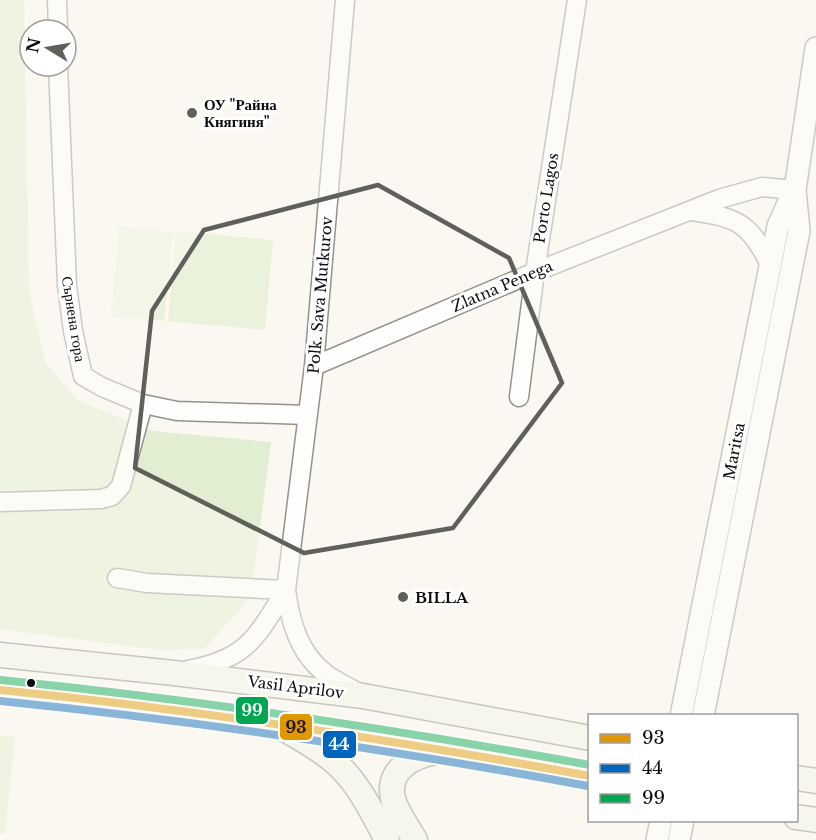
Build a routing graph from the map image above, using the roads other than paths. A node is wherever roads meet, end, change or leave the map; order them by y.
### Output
1 (57, 0) edge
2 (345, 0) edge
3 (577, 0) edge
4 (58, 18) edge
5 (816, 48) edge
6 (58, 78) edge
7 (795, 190) junction
8 (691, 210) junction
9 (770, 265) junction
10 (535, 272) junction
11 (314, 366) junction
12 (519, 396) dead end
13 (143, 404) junction
14 (308, 415) junction
15 (0, 502) edge
16 (117, 578) dead end
17 (286, 590) junction
18 (0, 655) edge
19 (174, 672) junction
20 (0, 690) edge
21 (363, 696) junction
22 (681, 714) edge
23 (703, 714) edge
24 (273, 722) junction
25 (588, 738) edge
26 (446, 750) junction
27 (588, 776) edge
28 (798, 778) edge
29 (816, 781) edge
30 (798, 816) edge
31 (816, 820) edge
32 (661, 822) edge
33 (683, 822) edge
34 (387, 840) edge
35 (415, 840) edge
36 (657, 840) edge
37 (679, 840) edge

1 - 4 street
2 - 11 street, Polk. Sava Mutkurov
3 - 10 street, Porto Lagos
5 - 7 street, Maritsa
6 - 13 street, Сърнена гора
7 - 8 street, Zlatna Penega
7 - 9 street, Maritsa
7 - 23 street, Maritsa
8 - 9 street
8 - 10 street, Zlatna Penega
9 - 22 street, Maritsa
10 - 11 street, Zlatna Penega
10 - 12 street, Porto Lagos
11 - 14 street, Polk. Sava Mutkurov
13 - 14 street, Сърнена гора
13 - 15 street
14 - 17 street, Polk. Sava Mutkurov
16 - 17 street
17 - 19 street
17 - 21 street
18 - 19 main road, Vasil Aprilov
19 - 21 main road, Vasil Aprilov
20 - 24 main road
21 - 25 main road, Vasil Aprilov
24 - 26 main road
24 - 34 main road
26 - 27 main road
26 - 35 main road
28 - 29 main road
30 - 31 main road
32 - 36 street
33 - 37 street

